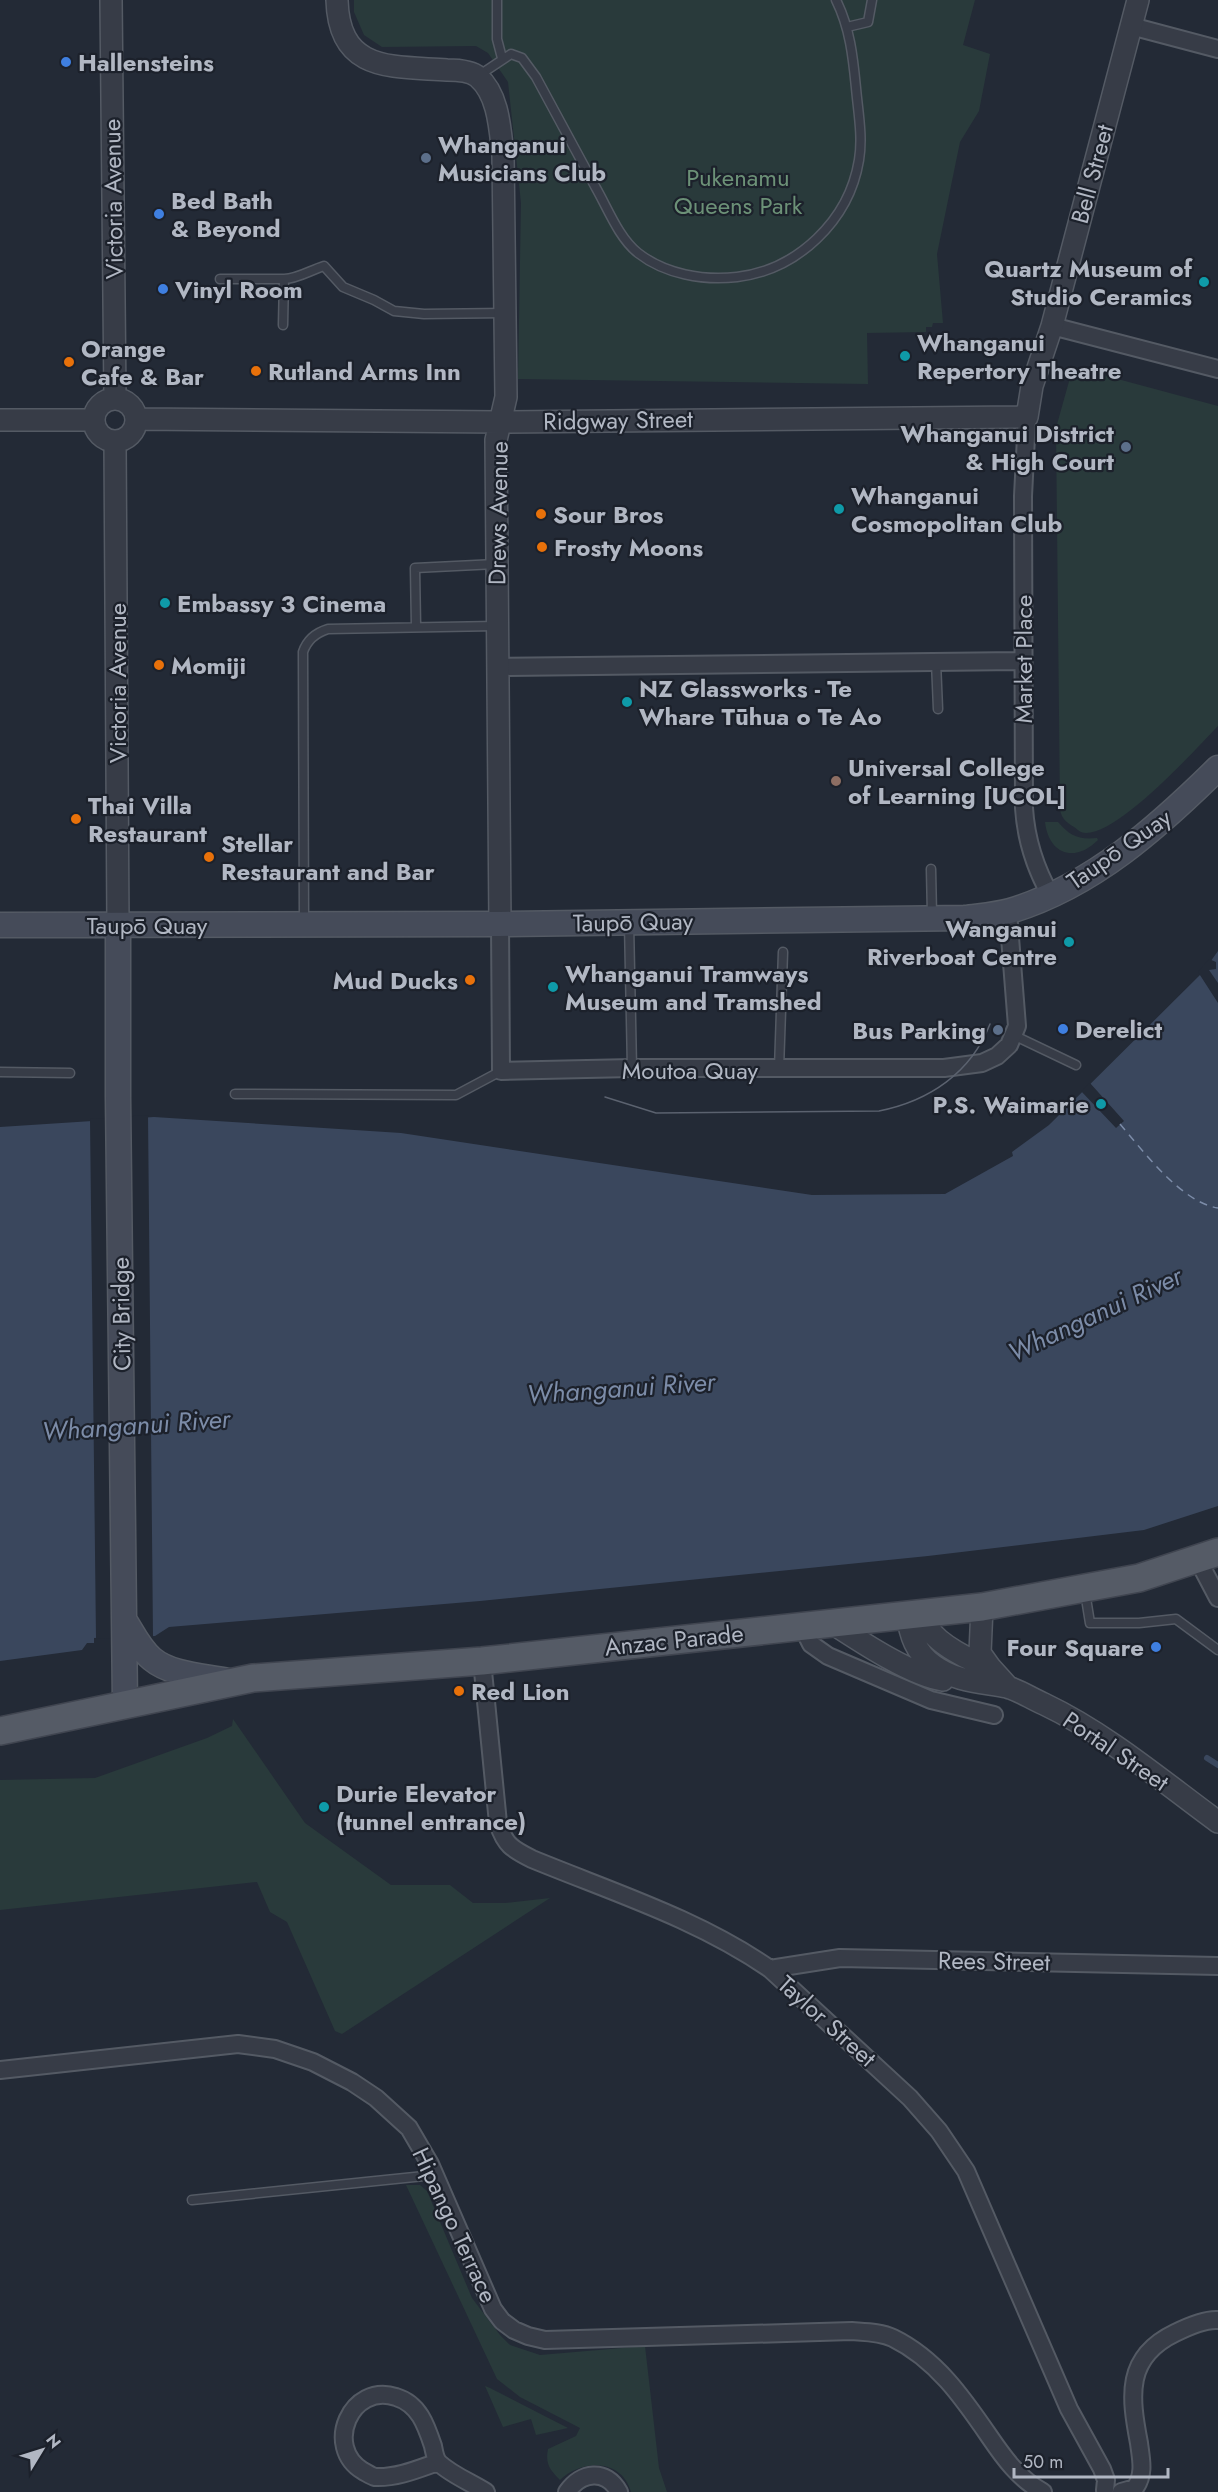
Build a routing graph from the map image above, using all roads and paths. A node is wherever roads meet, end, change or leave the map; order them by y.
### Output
1 (111, 0) edge
2 (337, 0) edge
3 (497, 0) edge
4 (836, 0) edge
5 (872, 0) edge
6 (1138, 0) edge
7 (1131, 26) junction
8 (847, 27) junction
9 (1218, 49) edge
10 (502, 58) junction
11 (478, 76) junction
12 (220, 279) dead end
13 (284, 279) junction
14 (505, 313) junction
15 (283, 325) dead end
16 (1052, 327) junction
17 (1218, 369) edge
18 (115, 398) junction
19 (1027, 417) junction
20 (137, 419) junction
21 (0, 420) edge
22 (94, 420) junction
23 (501, 422) junction
24 (115, 441) junction
25 (496, 564) junction
26 (416, 626) junction
27 (496, 626) junction
28 (1023, 661) junction
29 (936, 662) junction
30 (497, 667) junction
31 (938, 709) dead end
32 (1218, 768) edge
33 (931, 869) dead end
34 (1051, 896) junction
35 (1008, 912) junction
36 (932, 919) junction
37 (629, 922) junction
38 (500, 924) junction
39 (0, 925) edge
40 (118, 925) junction
41 (304, 925) junction
42 (783, 952) dead end
43 (1013, 1035) junction
44 (1076, 1065) dead end
45 (632, 1068) junction
46 (779, 1070) junction
47 (501, 1071) junction
48 (0, 1072) edge
49 (70, 1073) dead end
50 (235, 1094) dead end
51 (1208, 1556) edge
52 (1085, 1589) junction
53 (1218, 1598) edge
54 (982, 1607) junction
55 (916, 1614) junction
56 (832, 1623) junction
57 (802, 1626) junction
58 (128, 1632) junction
59 (1218, 1650) edge
60 (482, 1661) junction
61 (990, 1667) junction
62 (228, 1682) junction
63 (968, 1682) junction
64 (1009, 1688) junction
65 (125, 1704) junction
66 (994, 1715) dead end
67 (0, 1731) edge
68 (1218, 1822) edge
69 (1218, 1966) edge
70 (770, 1970) junction
71 (0, 2070) edge
72 (434, 2175) junction
73 (192, 2200) dead end
74 (1218, 2320) edge
75 (438, 2462) junction
76 (486, 2492) edge
77 (567, 2492) edge
78 (619, 2492) edge
79 (1043, 2492) edge
80 (1112, 2492) edge

1 - 18 street, Victoria Avenue
2 - 11 street
3 - 10 lane
4 - 8 lane
5 - 8 lane
6 - 7 street, Bell Street
7 - 9 street
7 - 16 street, Bell Street
8 - 10 lane
10 - 11 lane
11 - 14 street, Drews Avenue
12 - 13 lane
13 - 14 lane
13 - 15 lane
14 - 23 street, Drews Avenue
16 - 17 street
16 - 19 street, Bell Street
18 - 20 street
18 - 22 street
19 - 23 street, Ridgway Street
19 - 28 street, Market Place
20 - 23 street, Ridgway Street
20 - 24 street
21 - 22 street
22 - 24 street
23 - 25 street, Drews Avenue
24 - 40 street, Victoria Avenue
25 - 26 lane
25 - 27 street, Drews Avenue
26 - 27 lane
26 - 41 lane
27 - 30 street, Drews Avenue
28 - 29 street
28 - 34 street, Market Place
29 - 30 street
29 - 31 lane
30 - 38 street, Drews Avenue
32 - 34 main road, Taupō Quay
33 - 36 lane
34 - 35 main road, Taupō Quay
35 - 36 main road, Taupō Quay
35 - 43 street
36 - 37 main road, Taupō Quay
37 - 38 main road, Taupō Quay
37 - 45 lane
38 - 41 main road, Taupō Quay
38 - 47 street, Drews Avenue
39 - 40 main road, Taupō Quay
40 - 41 main road, Taupō Quay
40 - 58 main road, City Bridge
42 - 46 lane
43 - 44 lane
43 - 46 street, Moutoa Quay
45 - 46 street, Moutoa Quay
45 - 47 street, Moutoa Quay
47 - 50 lane, Moutoa Quay
48 - 49 lane
51 - 52 main road, Anzac Parade
51 - 53 street
52 - 54 main road, Anzac Parade
52 - 59 lane
54 - 55 main road, Anzac Parade
54 - 61 street, Portal Street
55 - 56 main road, Anzac Parade
55 - 61 street, Portal Street
55 - 63 street, Portal Street
56 - 57 main road, Anzac Parade
56 - 63 street, Portal Street
57 - 60 main road, Anzac Parade
57 - 66 street
58 - 62 main road
58 - 65 main road, City Bridge
60 - 62 main road, Anzac Parade
60 - 70 street, Taylor Street
61 - 64 street, Portal Street
62 - 65 main road, Anzac Parade
63 - 64 street, Portal Street
64 - 68 street, Portal Street
65 - 67 main road, Anzac Parade
69 - 70 street, Rees Street
70 - 80 street, Taylor Street
71 - 72 street, Hipango Terrace
72 - 73 lane
72 - 79 street, Hipango Terrace
74 - 80 street
75 - 75 street
75 - 76 street
77 - 78 street

